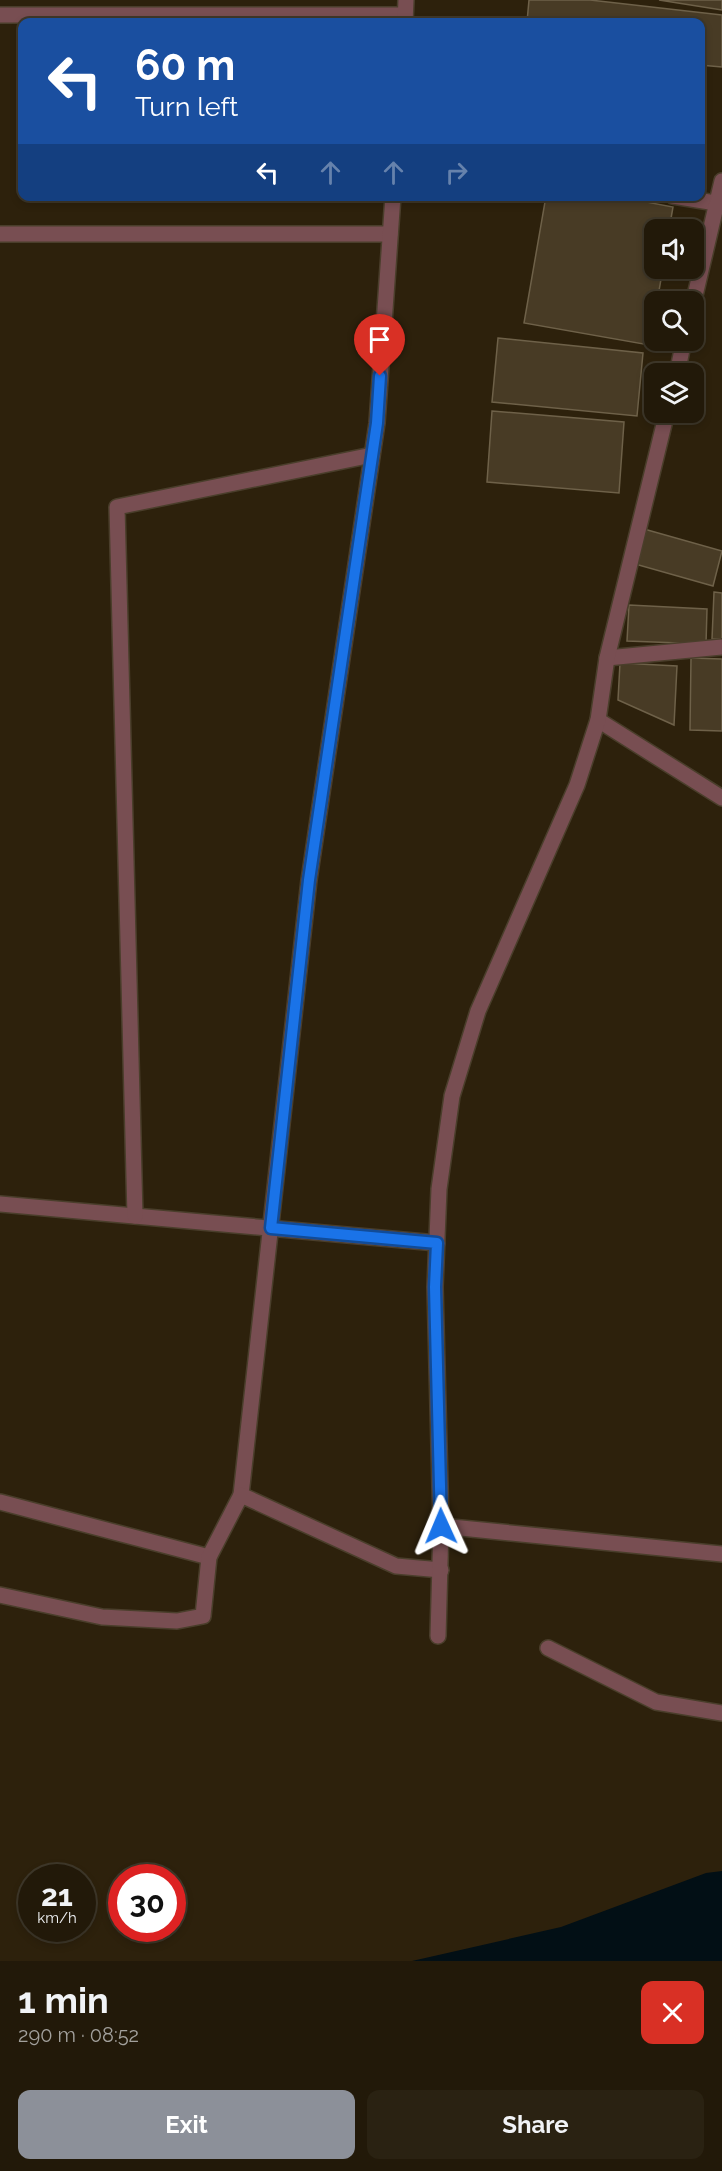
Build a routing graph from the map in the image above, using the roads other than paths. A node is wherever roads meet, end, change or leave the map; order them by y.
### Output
1 (405, 13) edge
2 (0, 15) edge
3 (722, 181) edge
4 (393, 201) edge
5 (702, 201) edge
6 (719, 204) edge
7 (0, 234) edge
8 (390, 234) junction
9 (696, 291) edge
10 (664, 423) edge
11 (372, 454) junction
12 (722, 647) edge
13 (607, 658) junction
14 (598, 720) junction
15 (722, 798) edge
16 (0, 1204) edge
17 (135, 1216) junction
18 (271, 1228) junction
19 (437, 1243) junction
20 (241, 1496) junction
21 (0, 1502) edge
22 (441, 1526) junction
23 (722, 1554) edge
24 (209, 1557) junction
25 (441, 1570) junction
26 (0, 1595) edge
27 (438, 1635) dead end
28 (548, 1648) dead end
29 (722, 1713) edge

1 - 2 street
3 - 6 street
4 - 8 street
5 - 6 street
6 - 9 street
7 - 8 street
8 - 11 street
10 - 13 street
11 - 17 street
11 - 18 street
12 - 13 street
13 - 14 street
14 - 15 street
14 - 19 street
16 - 17 street
17 - 18 street
18 - 19 street
18 - 20 street
19 - 22 street
20 - 24 street
20 - 25 street
21 - 24 street
22 - 23 street
22 - 25 street
24 - 26 street
25 - 27 street
28 - 29 street

